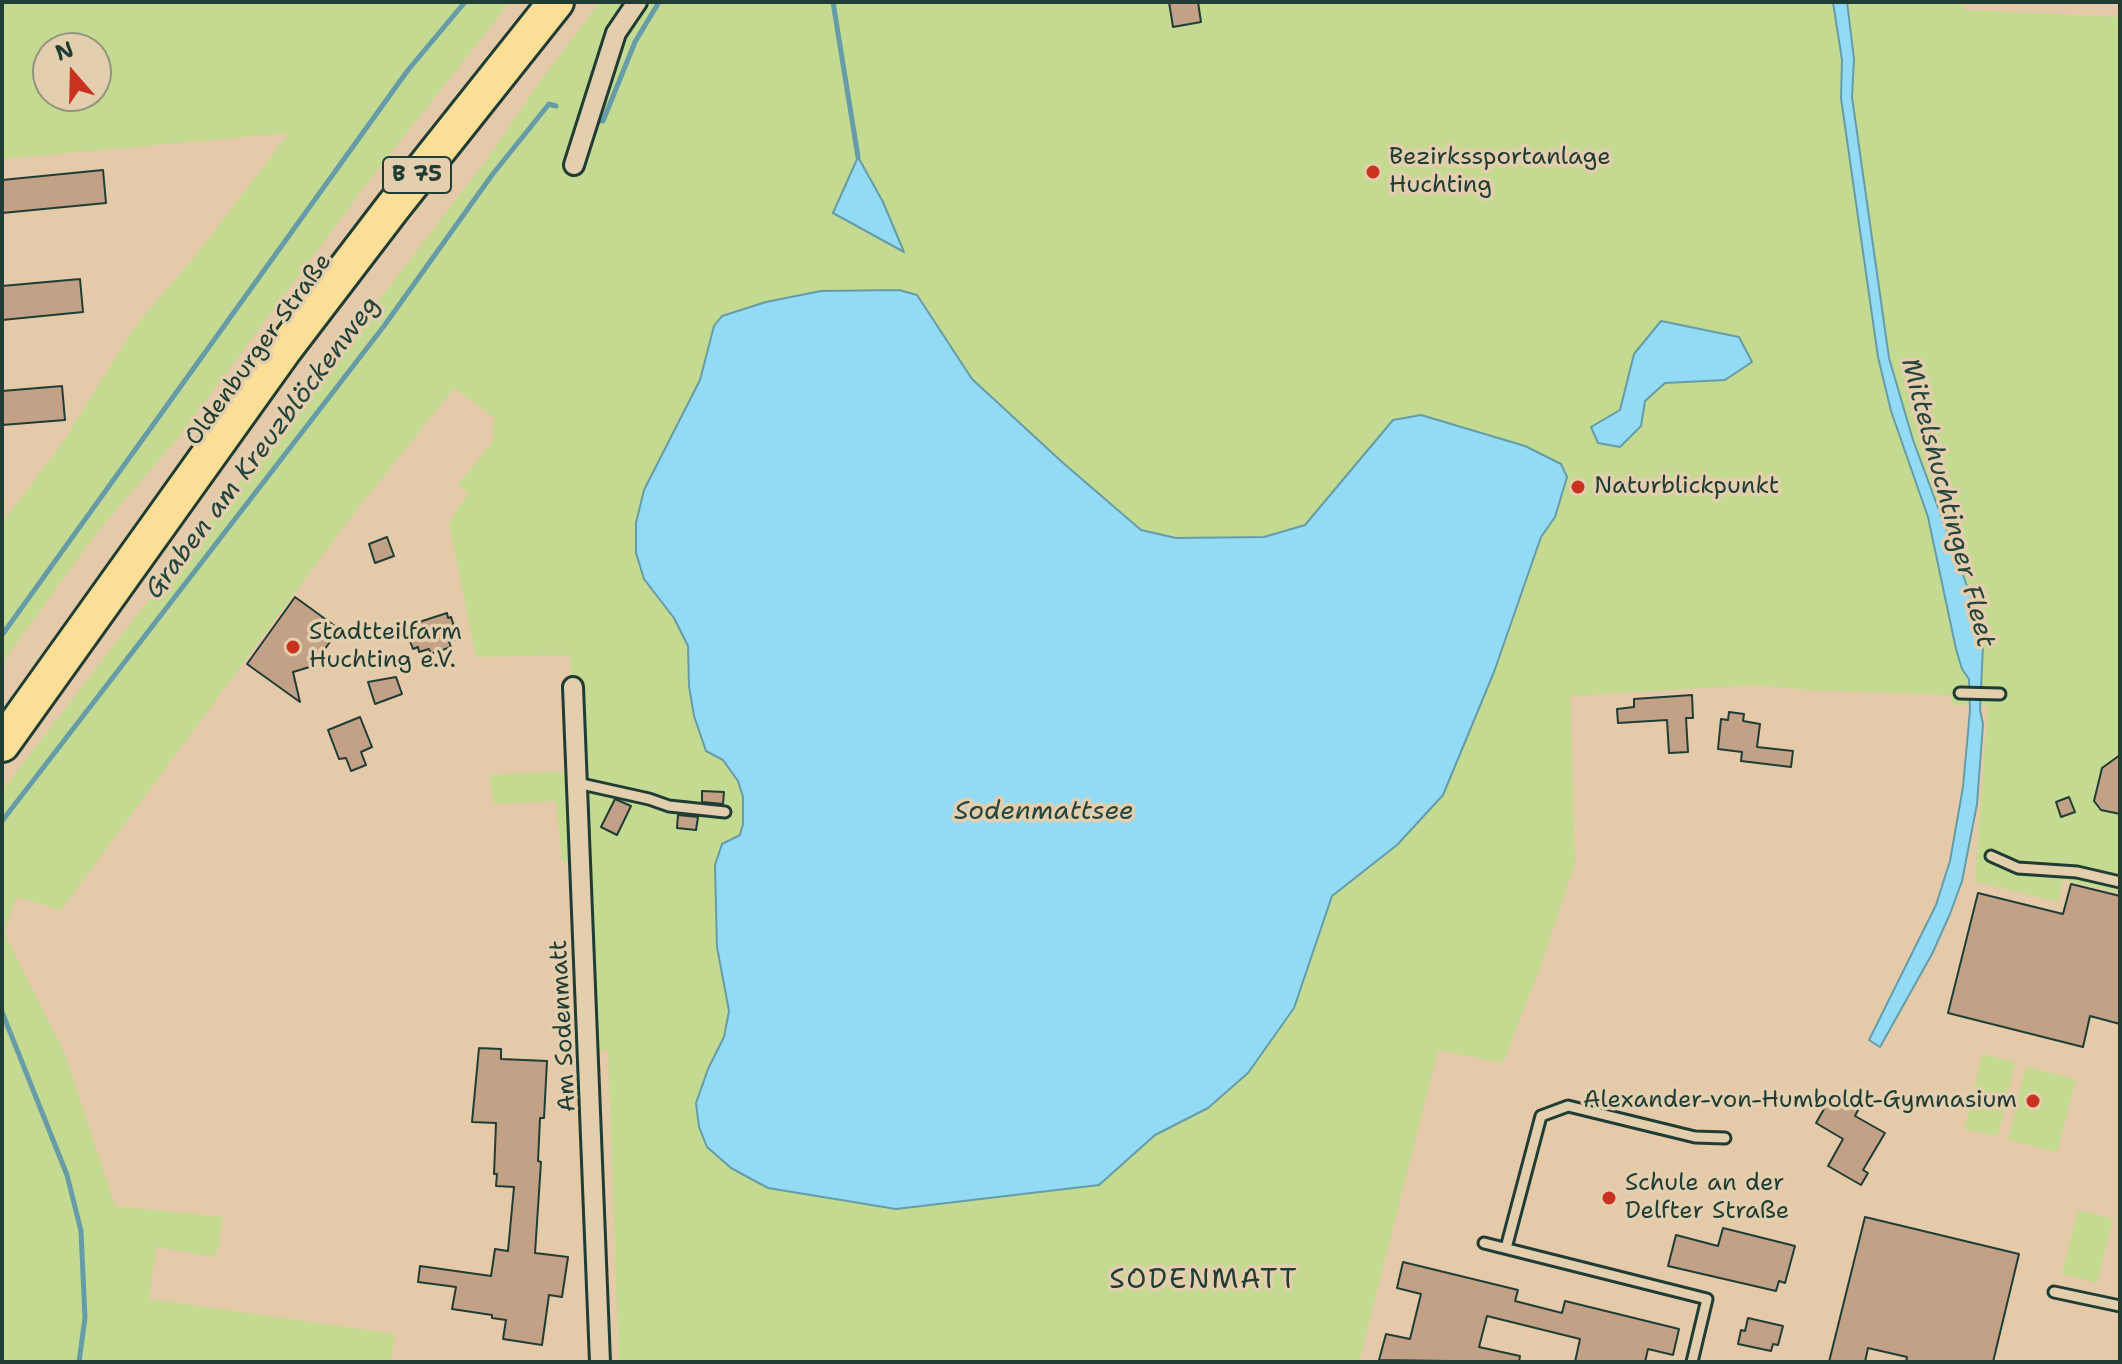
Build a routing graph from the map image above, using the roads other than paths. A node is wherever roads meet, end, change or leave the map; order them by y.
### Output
1 (528, 2) edge
2 (556, 2) edge
3 (637, 2) edge
4 (574, 165) dead end
5 (573, 687) dead end
6 (1960, 693) dead end
7 (2000, 694) dead end
8 (2, 706) edge
9 (2, 744) edge
10 (577, 783) junction
11 (725, 812) dead end
12 (1991, 856) dead end
13 (2120, 882) edge
14 (1725, 1138) dead end
15 (1484, 1243) dead end
16 (1506, 1248) junction
17 (2054, 1292) dead end
18 (2120, 1306) edge
19 (600, 1362) edge
20 (1692, 1362) edge

1 - 8 highway, Oldenburger Straße / B 75
2 - 9 highway, Oldenburger Straße / B 75
3 - 4 street
5 - 10 street, Am Sodenmatt
6 - 7 lane
10 - 11 lane
10 - 19 street, Am Sodenmatt
12 - 13 lane
14 - 16 lane
15 - 16 lane
16 - 20 lane
17 - 18 lane

